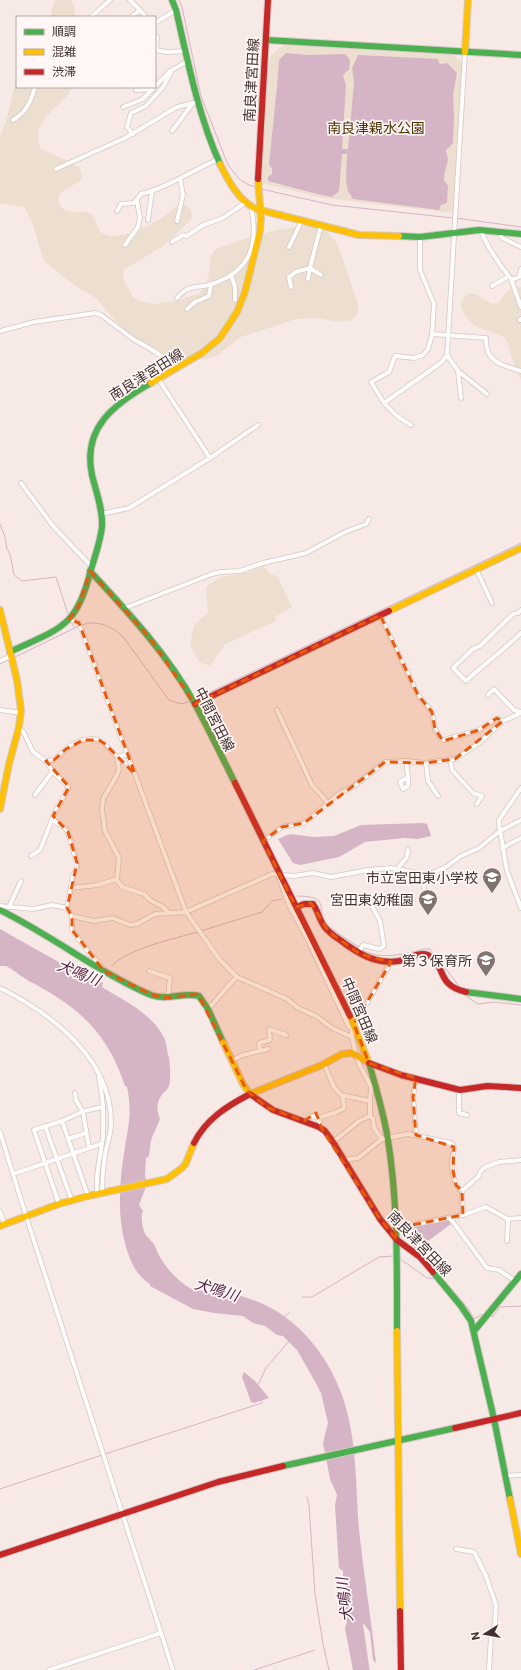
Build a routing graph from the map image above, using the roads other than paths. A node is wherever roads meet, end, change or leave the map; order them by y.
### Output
1 (110, 0) edge
2 (130, 0) edge
3 (172, 0) edge
4 (268, 0) edge
5 (468, 0) edge
6 (140, 10) junction
7 (176, 10) junction
8 (92, 16) edge
9 (132, 16) edge
10 (145, 16) edge
11 (156, 23) edge
12 (157, 37) dead end
13 (266, 40) junction
14 (186, 51) junction
15 (465, 52) junction
16 (521, 55) edge
17 (188, 61) junction
18 (172, 70) junction
19 (156, 86) edge
20 (35, 88) edge
21 (153, 89) joint
22 (136, 90) dead end
23 (195, 103) junction
24 (122, 107) dead end
25 (13, 120) dead end
26 (172, 131) dead end
27 (133, 134) junction
28 (219, 159) junction
29 (56, 169) dead end
30 (180, 179) junction
31 (152, 191) junction
32 (137, 201) junction
33 (249, 204) junction
34 (260, 210) junction
35 (117, 211) dead end
36 (148, 220) dead end
37 (302, 220) junction
38 (177, 222) dead end
39 (321, 224) junction
40 (481, 230) junction
41 (498, 231) junction
42 (454, 234) junction
43 (521, 234) edge
44 (420, 237) junction
45 (172, 242) dead end
46 (125, 245) dead end
47 (521, 246) edge
48 (289, 248) dead end
49 (310, 268) junction
50 (521, 269) edge
51 (231, 275) junction
52 (321, 275) dead end
53 (520, 276) edge
54 (510, 278) junction
55 (308, 279) dead end
56 (211, 285) junction
57 (492, 286) dead end
58 (291, 287) dead end
59 (177, 298) dead end
60 (235, 300) dead end
61 (521, 307) edge
62 (187, 310) dead end
63 (0, 331) edge
64 (432, 334) junction
65 (448, 335) junction
66 (447, 355) junction
67 (179, 368) junction
68 (458, 371) junction
69 (521, 371) edge
70 (159, 380) junction
71 (487, 394) dead end
72 (461, 398) dead end
73 (384, 403) junction
74 (258, 425) dead end
75 (411, 425) dead end
76 (210, 458) junction
77 (21, 483) dead end
78 (102, 514) junction
79 (369, 519) dead end
80 (521, 548) edge
81 (91, 569) junction
82 (476, 569) junction
83 (492, 604) dead end
84 (125, 608) junction
85 (0, 610) edge
86 (521, 610) edge
87 (380, 615) junction
88 (69, 619) junction
89 (521, 633) edge
90 (10, 654) junction
91 (0, 661) edge
92 (488, 695) dead end
93 (195, 704) junction
94 (0, 710) edge
95 (277, 710) dead end
96 (21, 713) junction
97 (521, 713) edge
98 (503, 721) junction
99 (19, 728) junction
100 (128, 754) junction
101 (117, 757) junction
102 (450, 759) junction
103 (406, 761) junction
104 (46, 762) junction
105 (426, 763) junction
106 (53, 771) junction
107 (408, 777) dead end
108 (521, 788) edge
109 (35, 795) dead end
110 (438, 796) dead end
111 (328, 803) junction
112 (477, 804) dead end
113 (0, 809) edge
114 (53, 816) junction
115 (521, 820) edge
116 (500, 831) junction
117 (521, 838) edge
118 (263, 841) junction
119 (502, 848) junction
120 (408, 850) dead end
121 (30, 856) dead end
122 (398, 868) junction
123 (424, 874) junction
124 (279, 876) junction
125 (117, 879) junction
126 (21, 881) dead end
127 (71, 888) junction
128 (424, 888) dead end
129 (0, 906) edge
130 (372, 906) dead end
131 (9, 907) junction
132 (67, 908) junction
133 (294, 908) junction
134 (521, 908) edge
135 (0, 910) edge
136 (169, 912) junction
137 (186, 912) junction
138 (72, 916) junction
139 (358, 953) junction
140 (391, 962) junction
141 (104, 971) junction
142 (149, 971) dead end
143 (236, 977) junction
144 (0, 988) edge
145 (168, 998) junction
146 (521, 999) edge
147 (208, 1009) junction
148 (352, 1025) junction
149 (286, 1035) dead end
150 (352, 1037) junction
151 (268, 1049) dead end
152 (260, 1051) junction
153 (356, 1053) junction
154 (231, 1061) junction
155 (369, 1063) junction
156 (324, 1064) junction
157 (97, 1070) junction
158 (416, 1078) junction
159 (374, 1086) junction
160 (521, 1088) edge
161 (460, 1090) junction
162 (75, 1092) dead end
163 (250, 1094) junction
164 (343, 1097) junction
165 (370, 1101) junction
166 (380, 1102) junction
167 (103, 1106) junction
168 (83, 1112) junction
169 (466, 1115) dead end
170 (370, 1116) junction
171 (318, 1118) junction
172 (62, 1121) junction
173 (304, 1121) junction
174 (45, 1126) junction
175 (322, 1129) junction
176 (0, 1132) edge
177 (86, 1134) junction
178 (416, 1135) junction
179 (68, 1139) junction
180 (385, 1139) junction
181 (333, 1142) junction
182 (101, 1144) junction
183 (89, 1148) junction
184 (73, 1153) junction
185 (57, 1159) junction
186 (344, 1160) junction
187 (521, 1160) edge
188 (45, 1163) junction
189 (13, 1174) junction
190 (462, 1191) junction
191 (101, 1193) junction
192 (88, 1196) junction
193 (72, 1201) junction
194 (59, 1204) junction
195 (0, 1212) edge
196 (463, 1215) junction
197 (26, 1216) junction
198 (450, 1218) junction
199 (521, 1218) edge
200 (508, 1219) junction
201 (2, 1225) edge
202 (396, 1228) junction
203 (397, 1240) junction
204 (507, 1241) dead end
205 (521, 1274) edge
206 (515, 1281) junction
207 (474, 1332) junction
208 (521, 1413) edge
209 (494, 1419) junction
210 (398, 1441) junction
211 (521, 1475) edge
212 (508, 1476) junction
213 (122, 1515) junction
214 (456, 1549) dead end
215 (521, 1554) edge
216 (0, 1555) edge
217 (161, 1633) junction
218 (51, 1670) edge
219 (173, 1670) edge
220 (401, 1670) edge
221 (489, 1670) edge

1 - 8 street
2 - 6 street
3 - 7 street
4 - 13 street, 南良津宮田線
5 - 15 street
6 - 9 street
6 - 10 street
7 - 11 street
7 - 14 street
12 - 14 street
13 - 15 street
13 - 34 street, 南良津宮田線
14 - 17 street
15 - 16 street
15 - 42 street
17 - 18 street
17 - 23 street
18 - 19 street
18 - 27 street
20 - 25 street
21 - 22 street
21 - 24 street
23 - 26 street
23 - 27 street
23 - 28 street
27 - 29 street
28 - 30 street
28 - 33 street
30 - 31 street
30 - 38 street
31 - 32 street
31 - 36 street
32 - 35 street
32 - 46 street
33 - 34 street
33 - 45 street
33 - 51 street
34 - 37 street
34 - 67 street, 南良津宮田線
37 - 39 street
37 - 48 street
39 - 44 street
39 - 49 street
40 - 41 street
40 - 42 street
40 - 54 street
41 - 43 street
41 - 47 street
42 - 44 street
42 - 65 street
44 - 64 street
49 - 52 street
49 - 55 street
49 - 58 street
50 - 53 street
51 - 56 street
51 - 60 street
53 - 54 street
54 - 57 street
54 - 61 street
56 - 59 street
56 - 62 street
63 - 67 street
64 - 65 street
64 - 73 street
65 - 66 street
65 - 69 street
66 - 68 street
66 - 73 street
67 - 70 street, 南良津宮田線
68 - 71 street
68 - 72 street
70 - 76 street
70 - 78 street, 南良津宮田線
73 - 75 street
74 - 76 street
76 - 78 street
77 - 81 street
78 - 81 street, 南良津宮田線
79 - 84 street
80 - 82 street
81 - 84 street, 中間宮田線
81 - 88 street, 南良津宮田線
82 - 83 street
82 - 87 street
84 - 93 street, 中間宮田線
85 - 90 street
86 - 89 street
87 - 93 street
87 - 98 street
88 - 90 street, 南良津宮田線
88 - 100 street
90 - 91 street
90 - 96 street
92 - 97 street
93 - 118 street, 中間宮田線
94 - 96 street
95 - 111 street
96 - 99 street
97 - 98 street
98 - 102 street
99 - 104 street
99 - 113 street
100 - 101 street
100 - 137 street
101 - 104 street
101 - 125 street
102 - 105 street
102 - 112 street
103 - 105 street
103 - 107 street
103 - 111 street
104 - 106 street
105 - 110 street
106 - 109 street
106 - 114 street
108 - 116 street
111 - 118 street
114 - 121 street
114 - 127 street
115 - 116 street
116 - 119 street
116 - 123 street
117 - 119 street
118 - 124 street, 中間宮田線
119 - 134 street
120 - 122 street
122 - 123 street
122 - 124 street
123 - 128 street
124 - 133 street, 中間宮田線
124 - 137 street
125 - 127 street
125 - 136 street
126 - 131 street
127 - 132 street
129 - 131 street
130 - 139 street
131 - 132 street
132 - 138 street
133 - 139 street
133 - 148 street, 中間宮田線
135 - 141 street
136 - 137 street
136 - 138 street
137 - 143 street
138 - 141 street
139 - 140 street
140 - 146 street
140 - 148 street
141 - 145 street
142 - 145 street
143 - 147 street
143 - 150 street
144 - 157 street
145 - 147 street
147 - 154 street
148 - 150 street
148 - 155 street, 中間宮田線
149 - 152 street
150 - 153 street
151 - 152 street
152 - 154 street
153 - 155 street, 中間宮田線
153 - 156 street, 中間宮田線
153 - 159 street
154 - 163 street
155 - 158 street
155 - 159 street
156 - 163 street, 中間宮田線
156 - 164 street
157 - 167 street
157 - 191 street
158 - 161 street
158 - 178 street
159 - 165 street
159 - 166 street
160 - 161 street
161 - 169 street
162 - 168 street
163 - 173 street, 南良津宮田線
163 - 191 street, 中間宮田線
164 - 165 street
164 - 171 street
165 - 166 street
165 - 170 street
166 - 180 street
167 - 168 street
167 - 182 street
168 - 172 street
168 - 177 street
170 - 180 street
170 - 181 street
171 - 173 street
171 - 175 street
172 - 174 street
172 - 179 street
173 - 175 street, 南良津宮田線
174 - 185 street
174 - 188 street
175 - 181 street, 南良津宮田線
176 - 189 street
177 - 179 street
177 - 183 street
178 - 180 street
178 - 190 street
179 - 184 street
180 - 186 street
180 - 202 street
181 - 186 street, 南良津宮田線
182 - 183 street
182 - 191 street
183 - 184 street
184 - 185 street
184 - 192 street
185 - 188 street
185 - 193 street
186 - 203 street, 南良津宮田線
187 - 190 street
188 - 189 street
188 - 194 street
189 - 197 street
190 - 196 street
191 - 192 street
192 - 193 street
193 - 194 street
194 - 197 street
195 - 201 street
196 - 198 street
196 - 200 street
197 - 201 street
197 - 213 street
198 - 202 street
198 - 206 street
199 - 200 street
200 - 204 street
202 - 203 street
203 - 207 street, 南良津宮田線
203 - 210 street
205 - 206 street
206 - 207 street
207 - 209 street, 南良津宮田線
208 - 209 street
209 - 210 street
209 - 212 street, 南良津宮田線
210 - 213 street
210 - 220 street
211 - 212 street
212 - 215 street, 南良津宮田線
213 - 216 street
213 - 217 street
214 - 221 street
217 - 218 street
217 - 219 street

